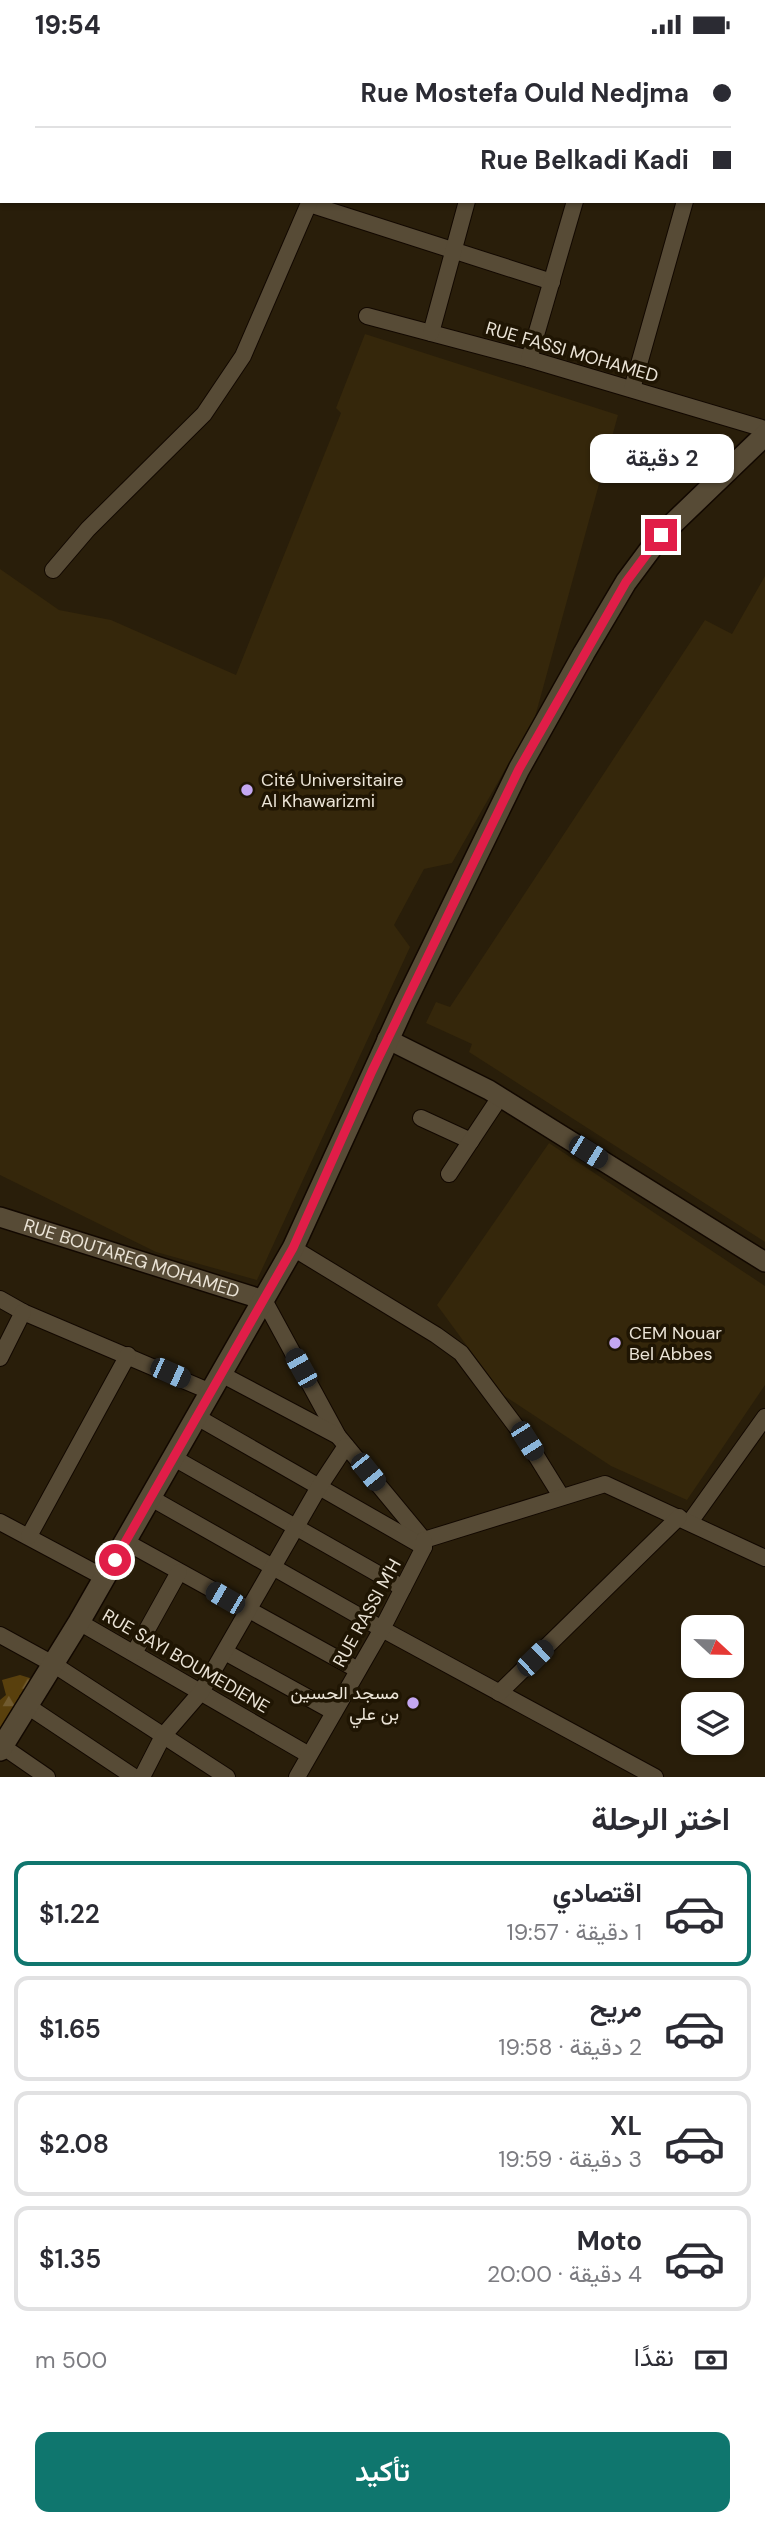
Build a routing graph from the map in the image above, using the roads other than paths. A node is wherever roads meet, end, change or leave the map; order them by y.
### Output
1 (309, 203) edge
2 (466, 203) edge
3 (574, 203) edge
4 (684, 203) edge
5 (453, 250) junction
6 (552, 282) junction
7 (367, 316) dead end
8 (431, 333) junction
9 (529, 359) junction
10 (632, 389) junction
11 (765, 429) edge
12 (765, 435) edge
13 (53, 570) dead end
14 (387, 1039) junction
15 (500, 1097) junction
16 (421, 1118) dead end
17 (471, 1141) junction
18 (449, 1174) dead end
19 (0, 1217) edge
20 (293, 1248) junction
21 (765, 1262) edge
22 (0, 1299) edge
23 (264, 1300) junction
24 (23, 1313) junction
25 (128, 1355) junction
26 (0, 1358) edge
27 (216, 1383) junction
28 (197, 1416) junction
29 (765, 1417) edge
30 (342, 1441) junction
31 (174, 1458) junction
32 (319, 1487) junction
33 (561, 1496) junction
34 (151, 1498) junction
35 (684, 1519) junction
36 (0, 1522) edge
37 (297, 1526) junction
38 (29, 1536) junction
39 (126, 1542) junction
40 (424, 1543) junction
41 (764, 1557) edge
42 (273, 1568) junction
43 (179, 1572) junction
44 (105, 1579) junction
45 (403, 1588) junction
46 (248, 1611) junction
47 (79, 1622) junction
48 (382, 1629) junction
49 (0, 1635) edge
50 (225, 1652) junction
51 (134, 1653) junction
52 (53, 1664) junction
53 (358, 1670) junction
54 (201, 1692) junction
55 (499, 1693) junction
56 (26, 1705) junction
57 (334, 1712) junction
58 (163, 1736) junction
59 (1, 1748) edge
60 (309, 1755) junction
61 (47, 1777) edge
62 (134, 1777) edge
63 (142, 1777) edge
64 (227, 1777) edge
65 (297, 1777) edge
66 (655, 1777) edge

1 - 5 street
1 - 13 street
2 - 5 street
3 - 6 street
4 - 10 street
5 - 6 street
5 - 8 street
6 - 9 street
7 - 8 street, RUE FASSI MOHAMED
8 - 9 street, RUE FASSI MOHAMED
9 - 10 street, RUE FASSI MOHAMED
10 - 11 street, RUE FASSI MOHAMED
12 - 14 main road
14 - 15 street
14 - 20 main road
15 - 17 street
15 - 21 street
16 - 17 street
17 - 18 street
19 - 23 street, RUE BOUTAREG MOHAMED
20 - 23 main road
20 - 33 street
22 - 24 street
23 - 27 main road
23 - 30 street
24 - 25 street
24 - 26 street
25 - 27 street
25 - 38 street
27 - 28 main road
27 - 30 street
28 - 31 main road
28 - 32 street
29 - 35 street
30 - 32 street
30 - 40 street
31 - 34 main road
31 - 37 street
32 - 37 street
32 - 40 street
33 - 35 street
33 - 40 street
34 - 39 main road
34 - 42 street
35 - 41 street
35 - 55 street
36 - 38 street
37 - 42 street
37 - 45 street
38 - 44 street
39 - 43 street
39 - 44 main road
40 - 45 street, RUE RASSI M'H
42 - 46 street
42 - 48 street
43 - 46 street
43 - 51 street
44 - 47 main road
45 - 48 street, RUE RASSI M'H
46 - 50 street
46 - 53 street
47 - 51 street, RUE SAYI BOUMEDIENE
47 - 52 main road
48 - 53 street, RUE RASSI M'H
48 - 55 street
49 - 52 street
50 - 54 street
50 - 57 street
51 - 54 street, RUE SAYI BOUMEDIENE
52 - 56 main road
52 - 58 street
53 - 57 street, RUE RASSI M'H
54 - 58 street
54 - 60 street, RUE SAYI BOUMEDIENE
55 - 66 street
56 - 59 main road
56 - 62 street
57 - 60 street, RUE RASSI M'H
58 - 63 street
58 - 64 street
59 - 61 street
60 - 65 street, RUE RASSI M'H

